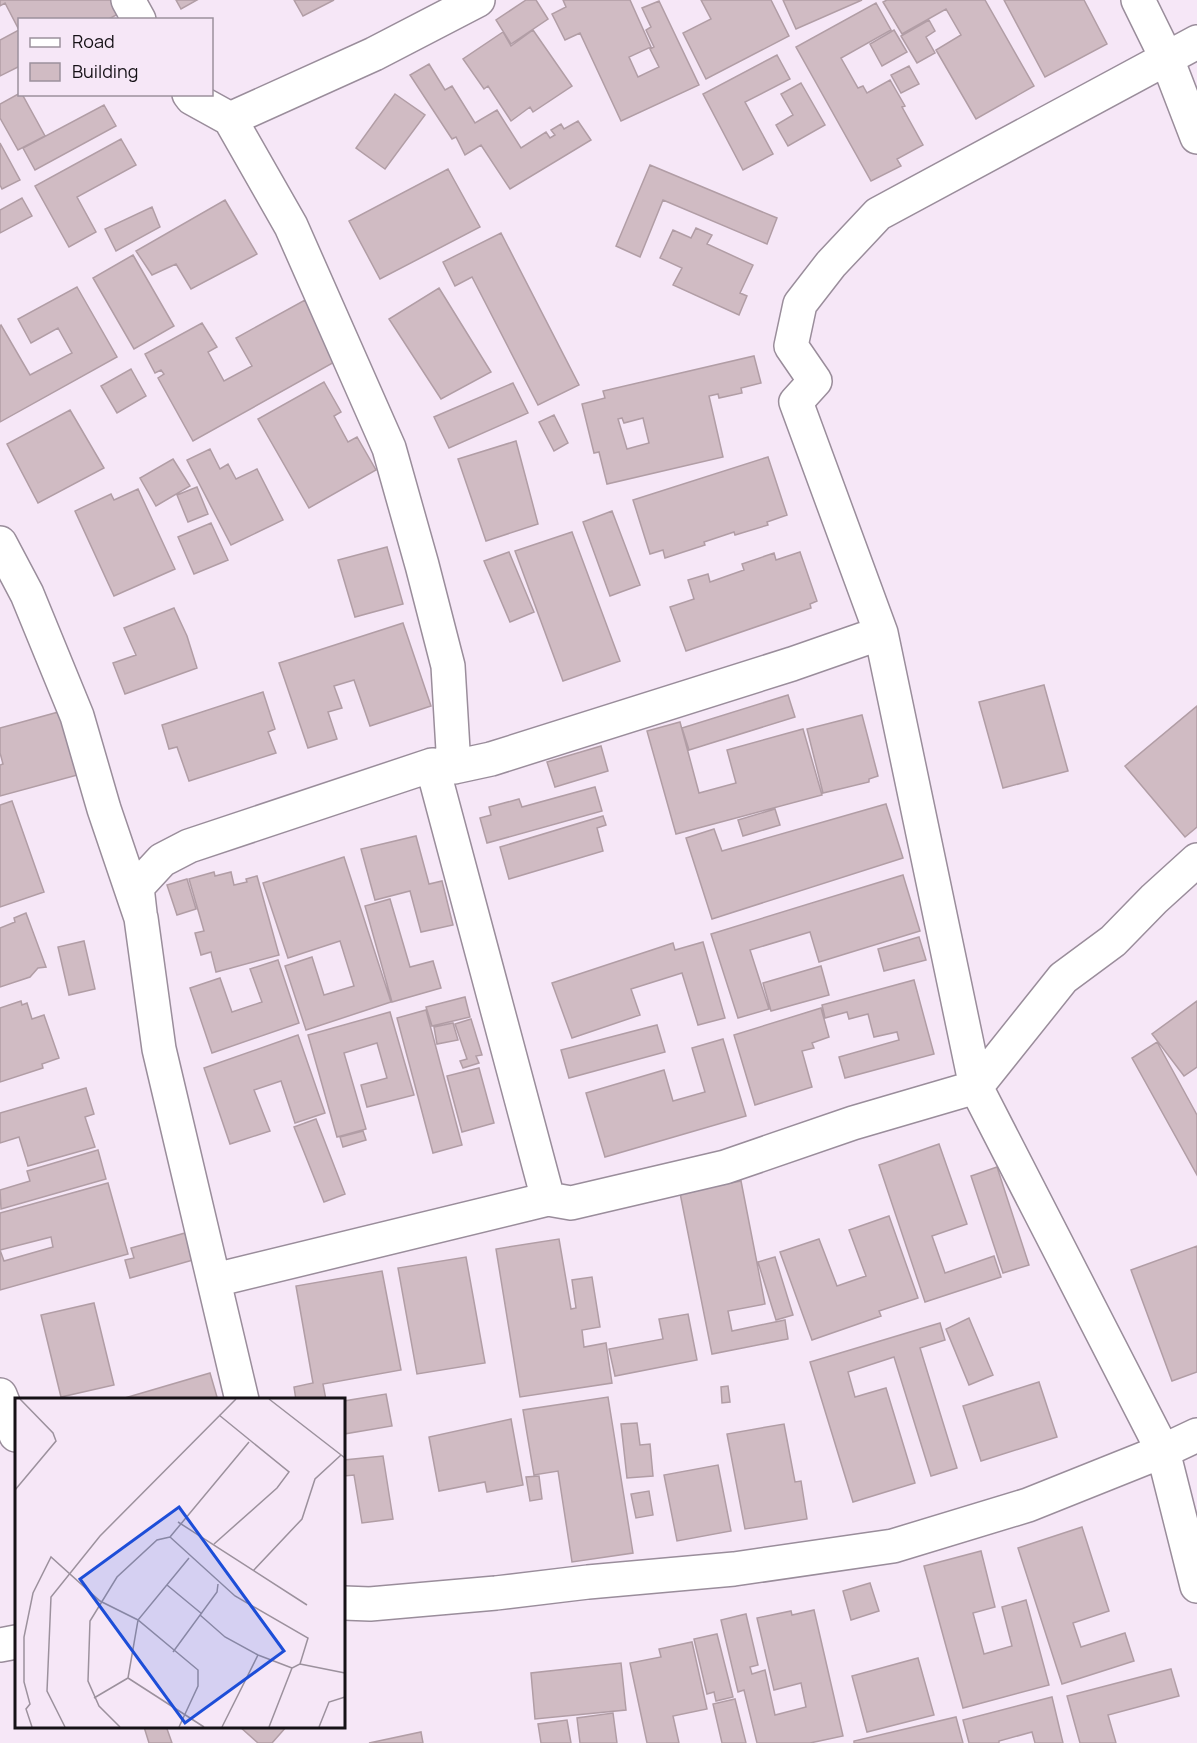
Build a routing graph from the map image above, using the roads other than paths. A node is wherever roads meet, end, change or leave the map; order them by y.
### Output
1 (128, 0) edge
2 (478, 0) edge
3 (1138, 0) edge
4 (138, 18) edge
5 (1197, 42) edge
6 (1167, 59) junction
7 (190, 96) edge
8 (230, 119) junction
9 (1197, 136) edge
10 (0, 543) edge
11 (881, 633) junction
12 (443, 766) junction
13 (1197, 860) edge
14 (141, 918) junction
15 (976, 1087) junction
16 (548, 1199) junction
17 (215, 1280) junction
18 (0, 1395) edge
19 (242, 1398) edge
20 (15, 1432) edge
21 (1197, 1435) edge
22 (1164, 1451) junction
23 (1197, 1586) edge
24 (345, 1603) edge
25 (15, 1642) edge
26 (0, 1645) edge

1 - 4 street
2 - 8 street
3 - 6 street
5 - 6 street
6 - 9 street
6 - 11 street
7 - 8 street
8 - 12 street
10 - 14 street
11 - 12 street
11 - 15 street
12 - 14 street
12 - 16 street
13 - 15 street
14 - 17 street
15 - 16 street
15 - 22 street
16 - 17 street
17 - 19 street
18 - 20 street
21 - 22 street
22 - 23 street
22 - 24 street
25 - 26 street

